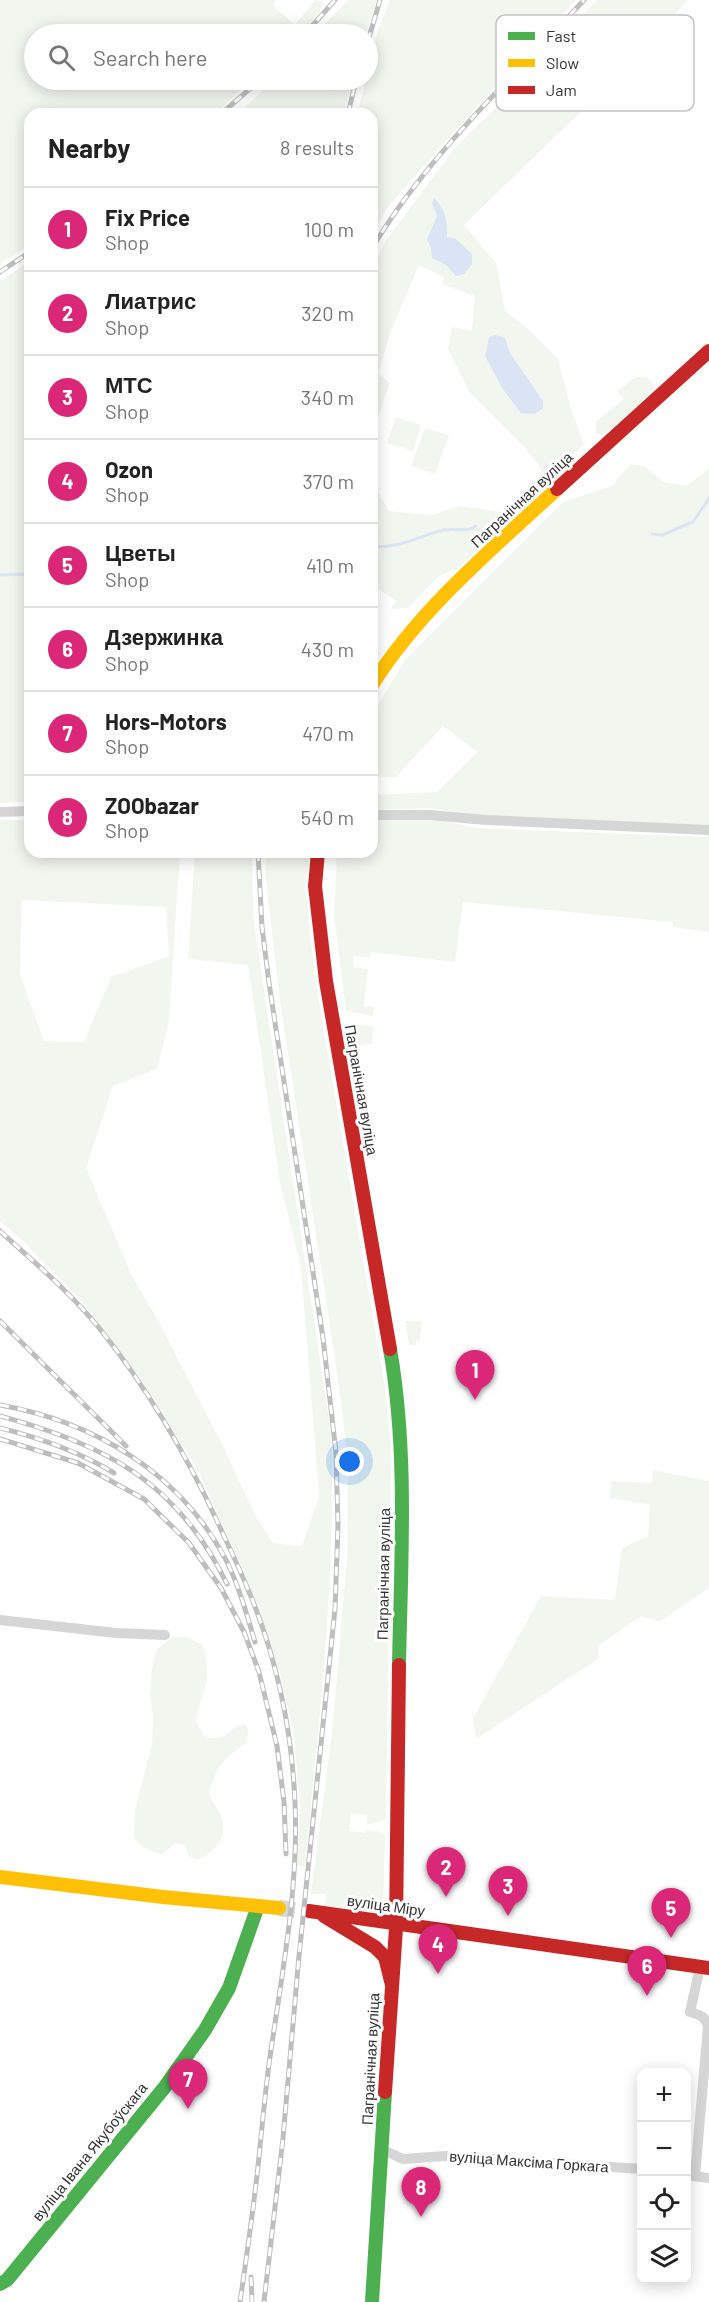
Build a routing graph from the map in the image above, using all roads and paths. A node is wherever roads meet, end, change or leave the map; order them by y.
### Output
1 (709, 351) edge
2 (378, 675) edge
3 (24, 811) edge
4 (0, 812) edge
5 (378, 815) edge
6 (709, 830) edge
7 (317, 858) edge
8 (0, 1620) edge
9 (165, 1635) dead end
10 (0, 1877) edge
11 (258, 1906) junction
12 (279, 1908) tunnel mouth
13 (396, 1924) junction
14 (704, 1968) edge
15 (392, 1985) junction
16 (383, 2150) junction
17 (637, 2169) edge
18 (691, 2176) edge
19 (709, 2178) edge
20 (0, 2284) edge
21 (372, 2302) edge

1 - 2 street, Пагранічная вуліца
3 - 4 street
5 - 6 street
7 - 13 street, Пагранічная вуліца
8 - 9 street
10 - 11 street
11 - 12 street
11 - 20 street, вуліца Івана Якубоўскага
13 - 14 street, вуліца Міру
13 - 15 street, Пагранічная вуліца
13 - 15 street, вуліца Міру
14 - 18 street
15 - 16 street, Пагранічная вуліца
16 - 17 street, вуліца Максіма Горкага
16 - 21 street, Пагранічная вуліца
18 - 19 street

